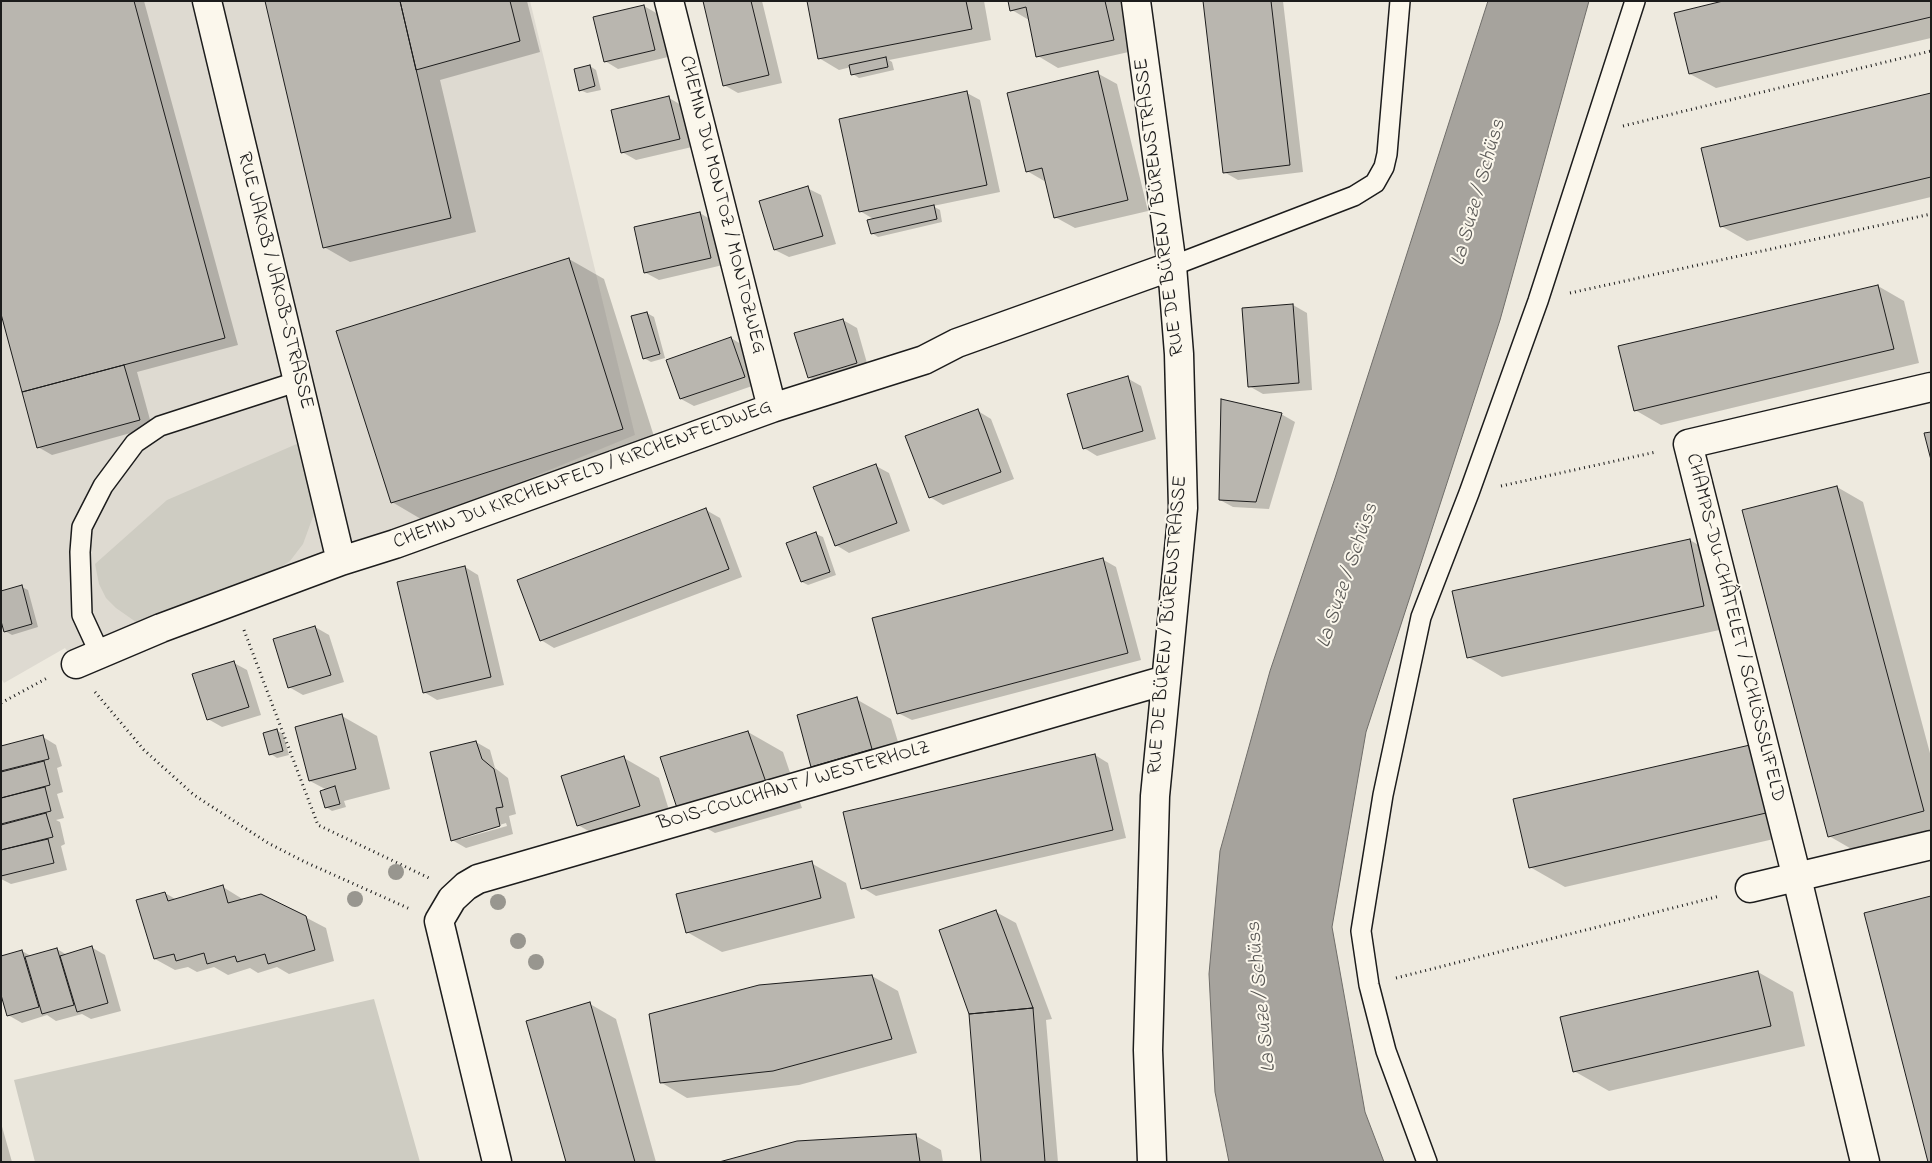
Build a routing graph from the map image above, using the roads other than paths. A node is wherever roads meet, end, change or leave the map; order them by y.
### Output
1 (206, 1) edge
2 (669, 1) edge
3 (1136, 1) edge
4 (1400, 1) edge
5 (1635, 1) edge
6 (1172, 266) junction
7 (299, 382) junction
8 (1931, 387) edge
9 (772, 408) junction
10 (341, 561) junction
11 (88, 659) joint
12 (1166, 680) junction
13 (1931, 845) edge
14 (1797, 878) junction
15 (1750, 888) road end
16 (497, 1162) edge
17 (1152, 1162) edge
18 (1428, 1162) edge
19 (1865, 1162) edge

1 - 7 street, RUE JAKOB / JAKOB-STRASSE
2 - 9 street, CHEMIN DU MONTOZ / MONTOZWEG
3 - 6 street, RUE DE BÜREN / BÜRENSTRASSE
4 - 6 lane
5 - 18 lane
6 - 9 street, CHEMIN DU KIRCHENFELD / KIRCHENFELDWEG
6 - 12 street, RUE DE BÜREN / BÜRENSTRASSE
7 - 10 street, RUE JAKOB / JAKOB-STRASSE
7 - 11 lane
8 - 14 street, CHAMPS-DU-CHÂTELET / SCHLÖSSLIFELD
9 - 10 street, CHEMIN DU KIRCHENFELD / KIRCHENFELDWEG
10 - 11 street, CHEMIN DU KIRCHENFELD / KIRCHENFELDWEG
12 - 16 street, BOIS-COUCHANT / WESTERHOLZ
12 - 17 street, RUE DE BÜREN / BÜRENSTRASSE
13 - 14 street
14 - 15 street
14 - 19 street, CHAMPS-DU-CHÂTELET / SCHLÖSSLIFELD

